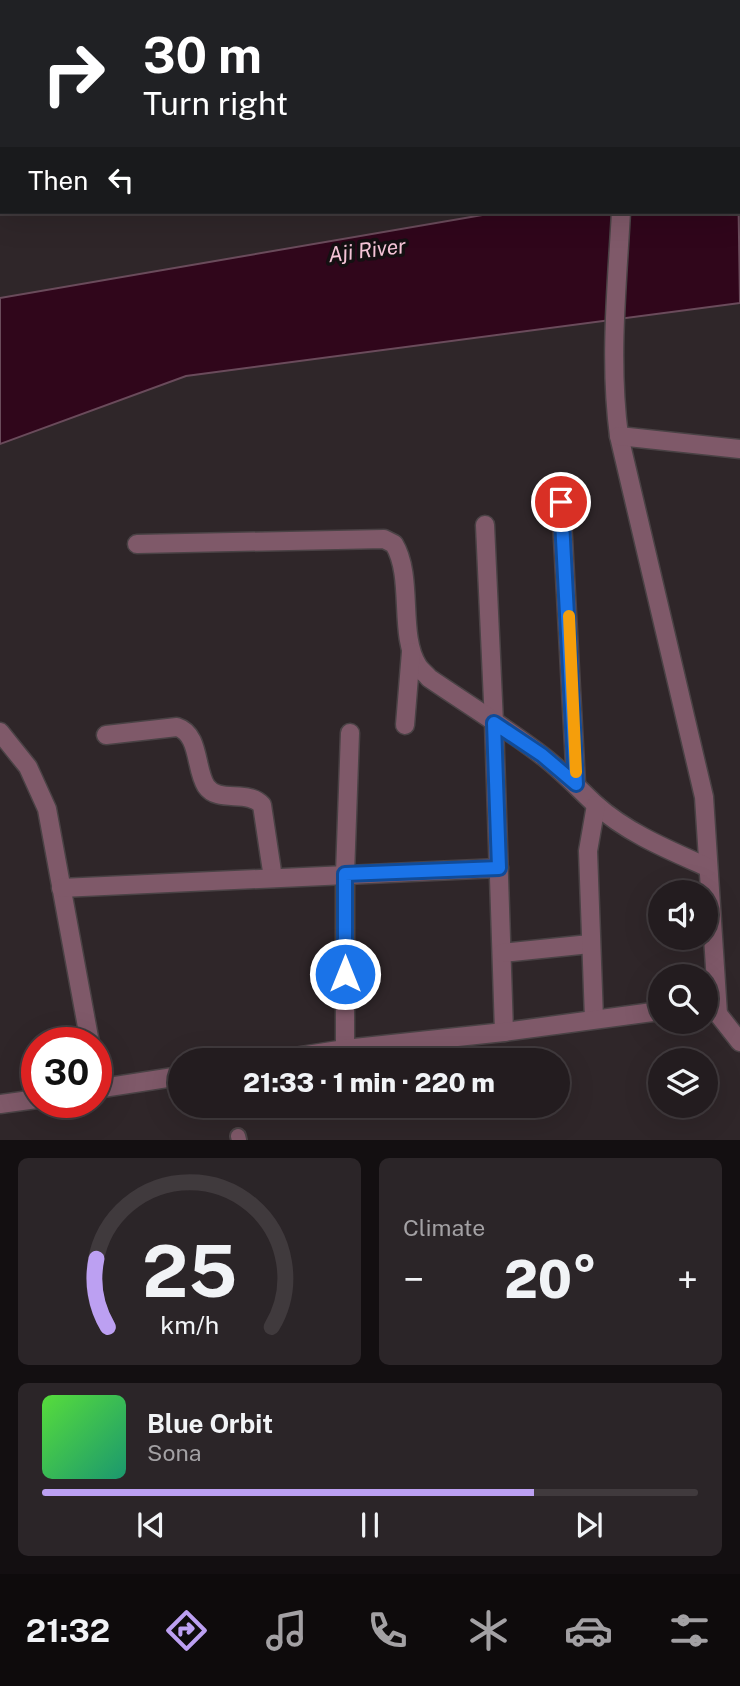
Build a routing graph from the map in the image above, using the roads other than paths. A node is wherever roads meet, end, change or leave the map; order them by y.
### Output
1 (621, 214) edge
2 (619, 436) junction
3 (740, 449) edge
4 (560, 482) dead end
5 (485, 525) dead end
6 (137, 544) dead end
7 (411, 650) junction
8 (494, 723) junction
9 (405, 725) dead end
10 (0, 732) edge
11 (350, 733) dead end
12 (106, 735) dead end
13 (576, 784) junction
14 (596, 805) junction
15 (707, 867) junction
16 (499, 868) junction
17 (345, 874) junction
18 (273, 878) junction
19 (61, 888) junction
20 (590, 944) junction
21 (502, 953) junction
22 (710, 964) edge
23 (648, 1012) edge
24 (718, 1018) edge
25 (594, 1019) junction
26 (87, 1027) edge
27 (504, 1032) junction
28 (740, 1042) edge
29 (345, 1048) edge
30 (354, 1048) edge
31 (168, 1077) edge
32 (112, 1083) edge
33 (21, 1101) edge
34 (0, 1104) edge

1 - 2 street
2 - 3 street
2 - 15 street
4 - 13 street
5 - 8 street
6 - 7 street
7 - 8 street
7 - 9 street
8 - 13 street
8 - 16 street
10 - 19 street
11 - 17 street
12 - 18 street
13 - 14 street
14 - 15 street
14 - 20 street
15 - 22 street
16 - 17 street
16 - 21 street
17 - 18 street
17 - 29 street
18 - 19 street
19 - 26 street
20 - 21 street
20 - 25 street
21 - 27 street
23 - 25 street
24 - 28 street
25 - 27 street
27 - 30 street
31 - 32 street
33 - 34 street

